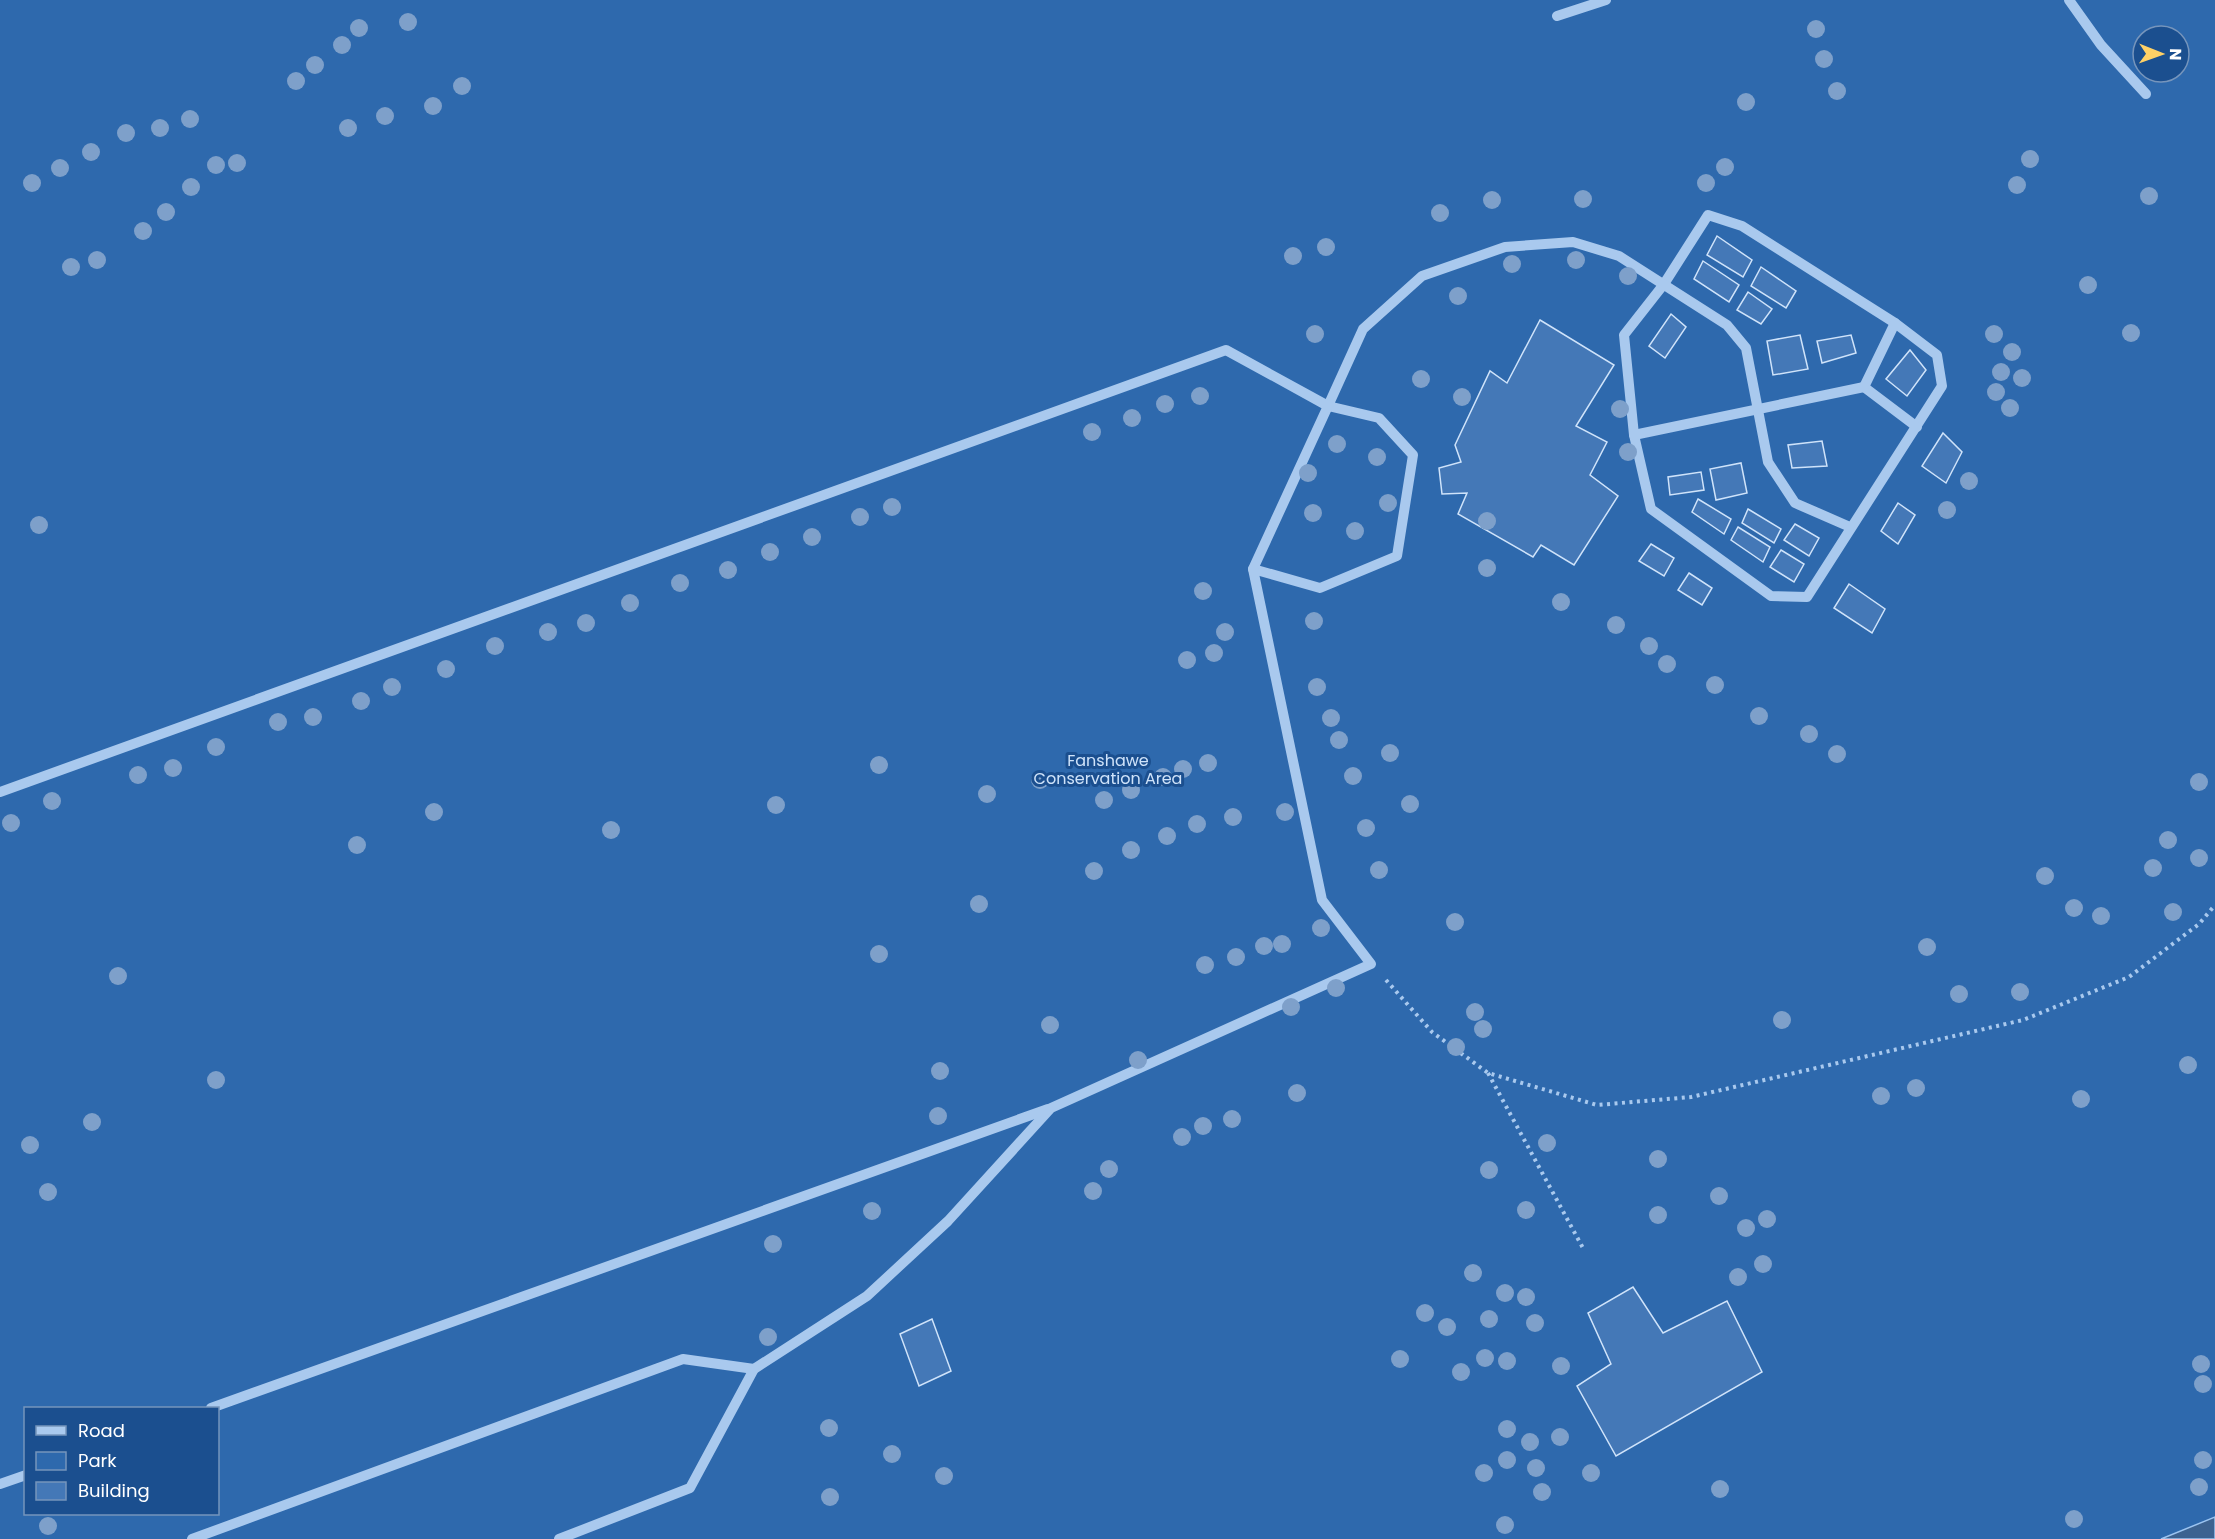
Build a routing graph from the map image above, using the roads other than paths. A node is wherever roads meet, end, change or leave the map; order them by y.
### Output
1 (1606, 0) edge
2 (2069, 0) edge
3 (1557, 16) dead end
4 (2146, 94) dead end
5 (1664, 284) junction
6 (1895, 323) junction
7 (1864, 387) junction
8 (1328, 406) junction
9 (1758, 410) junction
10 (1917, 428) junction
11 (1634, 435) junction
12 (1850, 527) junction
13 (1253, 569) junction
14 (0, 792) edge
15 (1051, 1108) junction
16 (754, 1369) junction
17 (214, 1407) edge
18 (24, 1476) edge
19 (0, 1484) edge
20 (192, 1539) edge
21 (559, 1539) edge

1 - 3 lane
2 - 4 lane
5 - 6 lane
5 - 8 lane
5 - 9 lane
5 - 11 lane
6 - 7 lane
6 - 10 lane
7 - 9 lane
7 - 10 lane
8 - 13 lane
8 - 13 lane
8 - 14 lane
9 - 11 lane
9 - 12 lane
10 - 12 lane
11 - 12 lane
13 - 15 lane
15 - 16 lane
15 - 17 lane
16 - 20 lane
16 - 21 lane
18 - 19 lane

